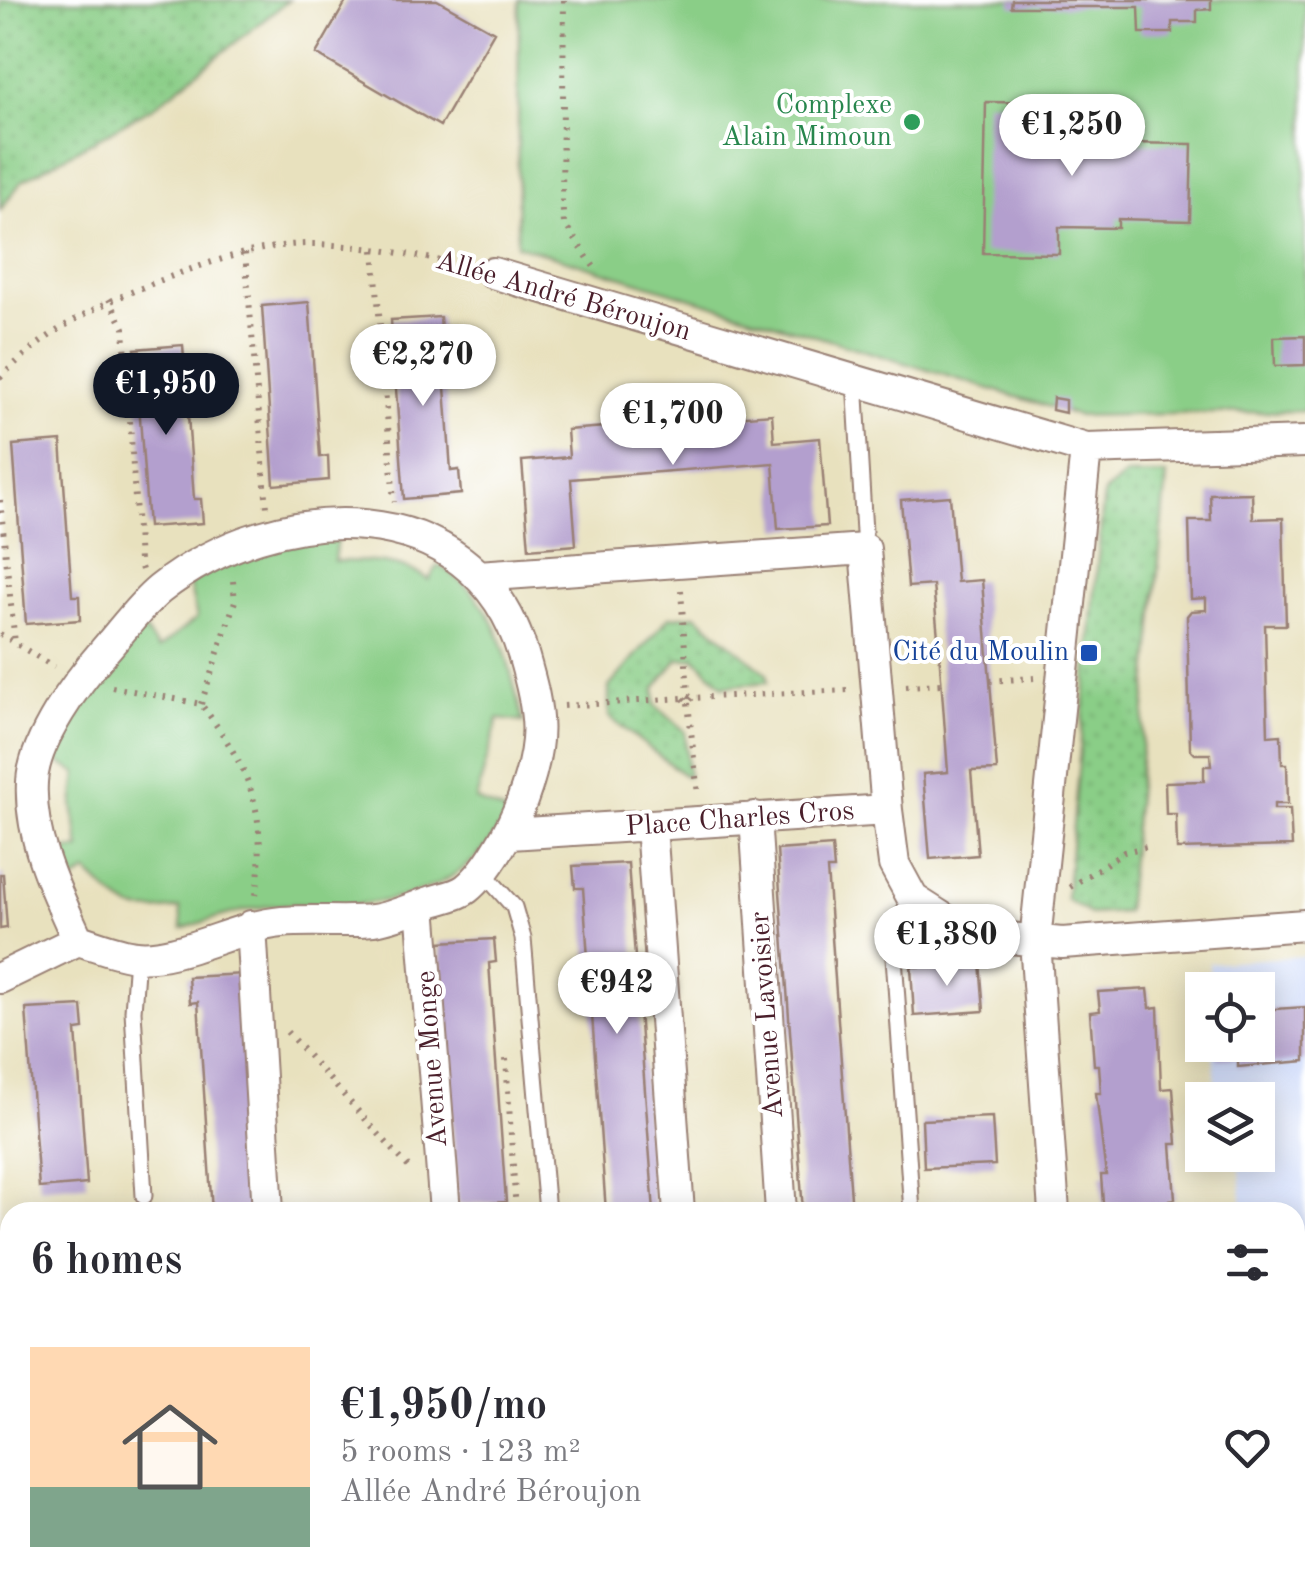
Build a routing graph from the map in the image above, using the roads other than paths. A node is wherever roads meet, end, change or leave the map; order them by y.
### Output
1 (493, 272) road end
2 (854, 380) junction
3 (1305, 442) edge
4 (1086, 448) junction
5 (865, 549) junction
6 (478, 576) junction
7 (887, 810) junction
8 (754, 817) junction
9 (651, 826) junction
10 (510, 834) junction
11 (481, 870) junction
12 (913, 900) junction
13 (421, 905) junction
14 (1305, 925) edge
15 (251, 926) junction
16 (78, 940) junction
17 (1035, 941) junction
18 (137, 956) junction
19 (0, 978) edge
20 (144, 1196) dead end
21 (267, 1202) edge
22 (444, 1202) edge
23 (546, 1202) edge
24 (679, 1202) edge
25 (780, 1202) edge
26 (911, 1202) edge
27 (1053, 1202) edge

1 - 2 street, Allée André Béroujon
2 - 4 street, Allée André Béroujon
2 - 5 lane
3 - 4 street, Allée André Béroujon
4 - 17 street
5 - 6 street
5 - 7 street, Place Charles Cros
6 - 10 street
6 - 16 street
7 - 8 street, Place Charles Cros
7 - 12 street
8 - 9 street, Place Charles Cros
8 - 25 street, Avenue Lavoisier
9 - 10 street, Place Charles Cros
9 - 24 street
10 - 11 street
11 - 13 street
11 - 23 lane
12 - 17 street
12 - 26 lane
13 - 15 street
13 - 22 street, Avenue Monge
14 - 17 street
15 - 18 street
15 - 21 street
16 - 18 street
16 - 19 street
17 - 27 street
18 - 20 lane

